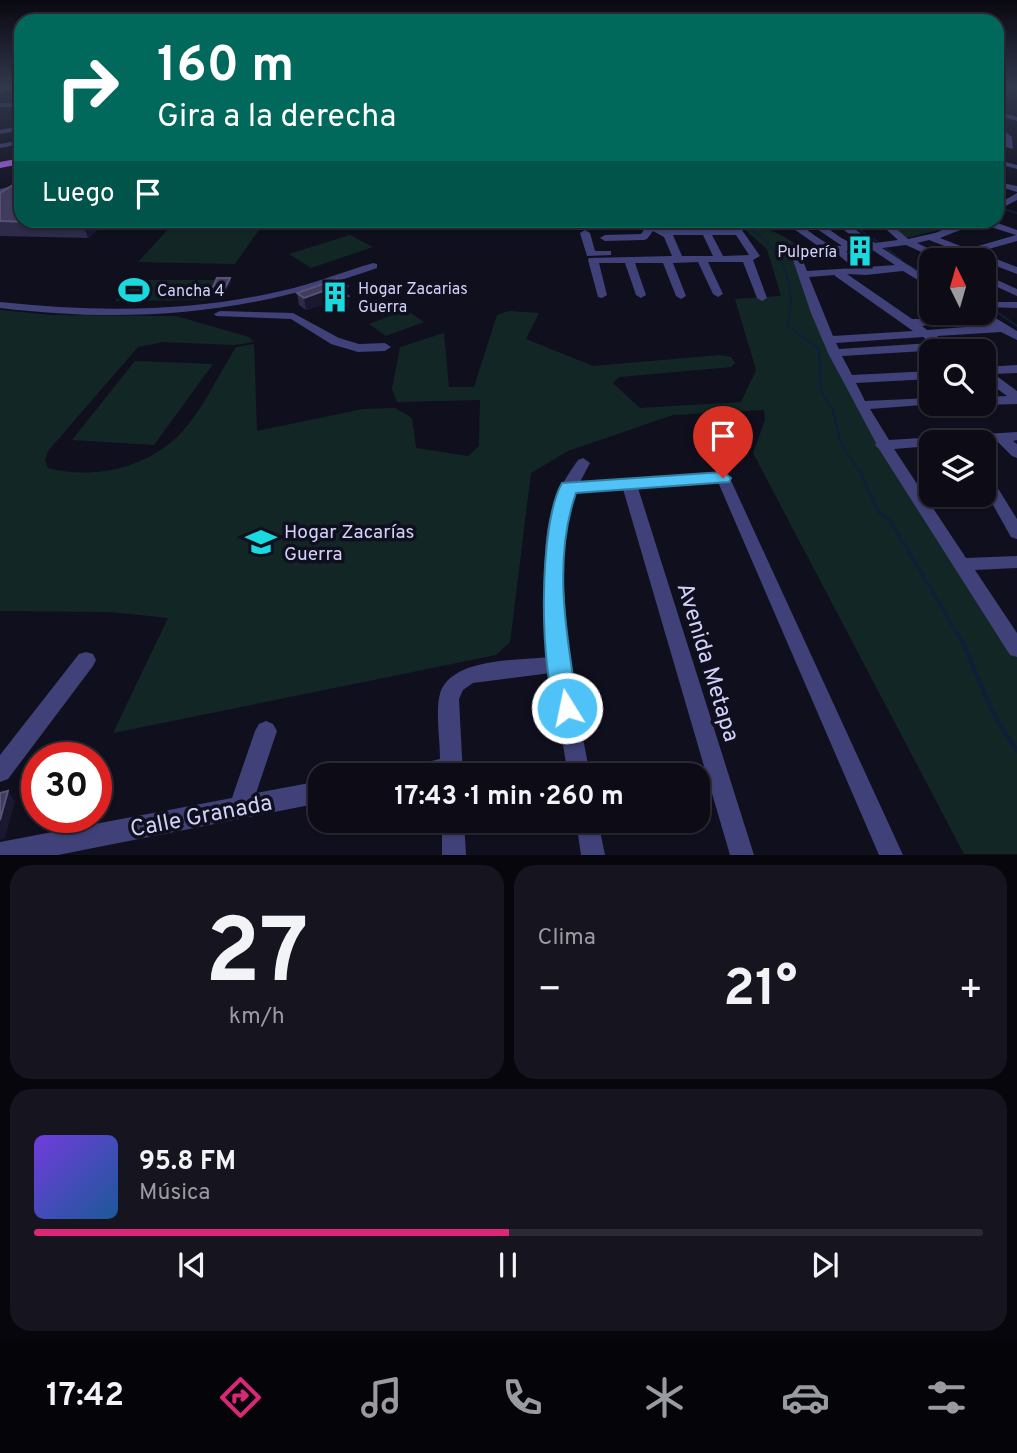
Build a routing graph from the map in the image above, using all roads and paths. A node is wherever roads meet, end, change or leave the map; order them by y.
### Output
1 (1004, 133) edge
2 (1014, 148) edge
3 (650, 228) joint
4 (798, 228) edge
5 (820, 228) edge
6 (848, 228) edge
7 (890, 228) edge
8 (962, 228) edge
9 (997, 228) edge
10 (705, 230) junction
11 (664, 232) junction
12 (585, 233) dead end
13 (1017, 236) edge
14 (929, 237) junction
15 (605, 238) dead end
16 (905, 241) junction
17 (876, 244) junction
18 (850, 247) junction
19 (920, 248) edge
20 (958, 248) edge
21 (980, 248) edge
22 (833, 249) junction
23 (674, 257) junction
24 (629, 259) junction
25 (701, 259) junction
26 (719, 259) junction
27 (747, 259) junction
28 (996, 262) edge
29 (373, 266) dead end
30 (902, 268) junction
31 (1016, 270) edge
32 (866, 272) junction
33 (996, 272) edge
34 (804, 274) junction
35 (839, 274) junction
36 (919, 278) edge
37 (996, 281) edge
38 (996, 286) edge
39 (1004, 286) junction
40 (1017, 286) edge
41 (1017, 293) edge
42 (718, 294) dead end
43 (602, 295) dead end
44 (641, 295) dead end
45 (681, 296) dead end
46 (280, 297) junction
47 (762, 298) dead end
48 (1017, 305) edge
49 (0, 306) edge
50 (996, 306) edge
51 (187, 313) junction
52 (277, 315) junction
53 (919, 322) edge
54 (911, 323) junction
55 (996, 324) edge
56 (1003, 328) junction
57 (927, 335) junction
58 (1017, 336) edge
59 (933, 339) edge
60 (828, 340) junction
61 (385, 346) dead end
62 (919, 350) edge
63 (834, 353) junction
64 (1017, 369) edge
65 (996, 371) edge
66 (919, 376) edge
67 (849, 379) junction
68 (996, 381) edge
69 (1017, 398) edge
70 (996, 400) edge
71 (919, 403) edge
72 (861, 405) junction
73 (1009, 437) edge
74 (919, 444) edge
75 (882, 445) junction
76 (1017, 453) edge
77 (583, 463) dead end
78 (629, 485) junction
79 (569, 488) junction
80 (996, 497) edge
81 (1017, 533) edge
82 (1017, 562) edge
83 (964, 564) junction
84 (1017, 649) edge
85 (86, 660) dead end
86 (559, 664) junction
87 (266, 731) dead end
88 (452, 763) edge
89 (577, 763) edge
90 (0, 772) edge
91 (308, 794) edge
92 (240, 807) junction
93 (453, 833) edge
94 (589, 833) edge
95 (0, 854) edge
96 (454, 855) edge
97 (593, 855) edge
98 (743, 855) edge
99 (891, 855) edge

1 - 2 street
3 - 11 street
3 - 15 street
4 - 22 street
5 - 18 street
6 - 17 street
7 - 16 street
8 - 14 street
9 - 13 street
10 - 11 street
10 - 26 street
10 - 27 street
11 - 23 street
12 - 23 street
13 - 21 street
14 - 16 street
14 - 20 street
16 - 17 street
16 - 19 street
17 - 18 street
17 - 30 street
18 - 22 street
22 - 32 street
22 - 34 street
23 - 24 street
23 - 25 street
23 - 45 street
24 - 43 street
24 - 44 street
25 - 26 street
25 - 42 street
26 - 27 street
27 - 47 street
28 - 31 street
29 - 46 street
30 - 32 street
30 - 36 street
31 - 33 street
32 - 35 street
34 - 35 street
34 - 60 street
35 - 54 street
37 - 39 street
38 - 39 street
39 - 40 street
39 - 41 street
46 - 51 street
46 - 52 street
48 - 50 street
49 - 51 street
51 - 52 street
52 - 61 street
53 - 54 street
54 - 57 street
55 - 56 street
56 - 57 street
56 - 58 street
57 - 59 street
57 - 60 street
60 - 63 street
62 - 63 street
63 - 67 street
64 - 65 street
66 - 67 street
67 - 72 street
68 - 69 street
69 - 70 street
71 - 72 street
72 - 75 street
73 - 76 street
74 - 75 street
75 - 83 street
77 - 79 street
78 - 79 street
78 - 98 street, Avenida Metapa
78 - 99 street
79 - 86 street
80 - 81 street
82 - 83 street
83 - 84 street
85 - 90 street
86 - 88 street
86 - 89 street
87 - 92 street
91 - 92 street, Calle Granada
92 - 95 street, Calle Granada
93 - 96 street
94 - 97 street

